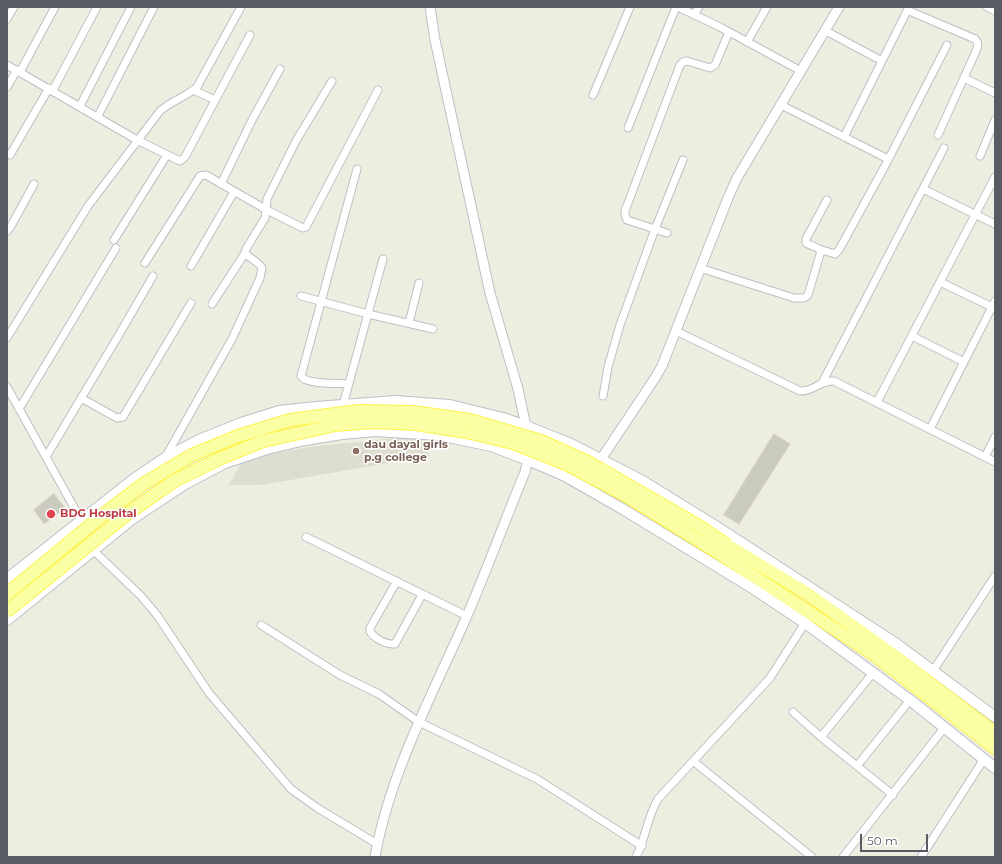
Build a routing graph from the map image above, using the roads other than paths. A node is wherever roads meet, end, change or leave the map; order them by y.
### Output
1 (14, 7) edge
2 (55, 7) edge
3 (97, 7) edge
4 (131, 7) edge
5 (154, 7) edge
6 (241, 7) edge
7 (430, 7) edge
8 (630, 7) edge
9 (677, 7) edge
10 (699, 7) edge
11 (767, 7) edge
12 (839, 7) edge
13 (987, 7) edge
14 (908, 9) edge
15 (995, 11) edge
16 (694, 15) junction
17 (7, 19) edge
18 (826, 31) junction
19 (729, 32) junction
20 (250, 35) dead end
21 (747, 42) junction
22 (947, 45) dead end
23 (882, 61) junction
24 (7, 65) edge
25 (280, 69) dead end
26 (18, 71) junction
27 (801, 72) junction
28 (964, 78) junction
29 (332, 80) dead end
30 (7, 87) edge
31 (51, 89) junction
32 (193, 90) junction
33 (378, 90) dead end
34 (995, 93) edge
35 (593, 95) dead end
36 (215, 100) junction
37 (781, 105) junction
38 (80, 106) junction
39 (98, 116) junction
40 (995, 120) edge
41 (628, 128) dead end
42 (938, 134) dead end
43 (844, 137) junction
44 (137, 140) junction
45 (944, 148) dead end
46 (10, 155) dead end
47 (167, 155) junction
48 (980, 156) dead end
49 (888, 159) junction
50 (683, 160) dead end
51 (357, 169) dead end
52 (995, 177) edge
53 (34, 184) dead end
54 (221, 184) junction
55 (923, 189) junction
56 (234, 192) junction
57 (827, 200) dead end
58 (266, 210) junction
59 (976, 215) junction
60 (995, 224) edge
61 (655, 229) junction
62 (7, 231) edge
63 (667, 233) dead end
64 (114, 240) dead end
65 (116, 248) dead end
66 (819, 249) junction
67 (245, 253) junction
68 (383, 259) dead end
69 (145, 263) dead end
70 (191, 266) dead end
71 (700, 268) junction
72 (152, 276) dead end
73 (940, 282) junction
74 (419, 283) dead end
75 (301, 296) dead end
76 (322, 302) junction
77 (191, 303) dead end
78 (212, 304) dead end
79 (994, 304) edge
80 (368, 314) junction
81 (409, 323) junction
82 (433, 329) dead end
83 (676, 331) junction
84 (912, 336) junction
85 (7, 338) edge
86 (964, 362) junction
87 (822, 382) junction
88 (348, 384) junction
89 (7, 387) edge
90 (603, 396) dead end
91 (81, 398) junction
92 (877, 402) junction
93 (344, 405) junction
94 (19, 409) junction
95 (526, 426) junction
96 (930, 429) junction
97 (995, 437) edge
98 (46, 457) junction
99 (985, 457) junction
100 (165, 458) junction
101 (601, 459) junction
102 (528, 460) junction
103 (995, 462) edge
104 (81, 520) junction
105 (306, 537) dead end
106 (93, 550) junction
107 (995, 576) edge
108 (7, 579) edge
109 (397, 581) junction
110 (7, 594) edge
111 (422, 595) junction
112 (7, 611) edge
113 (467, 616) junction
114 (7, 620) edge
115 (805, 623) junction
116 (261, 625) dead end
117 (933, 671) junction
118 (873, 673) junction
119 (910, 700) junction
120 (793, 712) dead end
121 (995, 717) edge
122 (419, 722) junction
123 (944, 728) junction
124 (995, 733) edge
125 (821, 736) junction
126 (995, 748) edge
127 (984, 759) junction
128 (693, 762) junction
129 (857, 766) junction
130 (995, 768) edge
131 (892, 795) junction
132 (377, 844) junction
133 (642, 846) junction
134 (374, 857) edge
135 (636, 857) edge
136 (812, 857) edge
137 (843, 857) edge
138 (921, 857) edge

1 - 17 street
2 - 26 street
3 - 31 street
4 - 38 street
5 - 39 street
6 - 32 street
7 - 95 street
8 - 35 street
9 - 16 street
9 - 41 street
10 - 16 street
11 - 21 street
12 - 18 street
13 - 15 street
14 - 23 street
14 - 28 street
16 - 19 street
18 - 23 street
18 - 27 street
19 - 21 street
19 - 61 street
20 - 36 street
21 - 27 street
22 - 49 street
23 - 43 street
24 - 26 street
25 - 54 street
26 - 30 street
26 - 31 street
27 - 37 street
28 - 34 street
28 - 42 street
29 - 58 street
31 - 38 street
31 - 46 street
32 - 36 street
32 - 44 street
33 - 58 street
36 - 47 street
37 - 43 street
37 - 71 street
38 - 39 street
39 - 44 street
40 - 48 street
43 - 49 street
44 - 47 street
44 - 85 street
45 - 55 street
47 - 64 street
49 - 66 street
50 - 61 street
51 - 76 street
52 - 59 street
53 - 62 street
54 - 56 street
54 - 69 street
55 - 59 street
55 - 87 street
56 - 58 street
56 - 70 street
57 - 66 street
58 - 67 street
59 - 60 street
59 - 73 street
61 - 63 street
61 - 90 street
65 - 94 street
66 - 71 street
67 - 78 street
67 - 100 street
68 - 80 street
71 - 83 street
72 - 91 street
73 - 79 street
73 - 84 street
74 - 81 street
75 - 76 street
76 - 80 street
76 - 88 street
77 - 91 street
79 - 86 street
80 - 81 street
80 - 88 street
81 - 82 street
83 - 87 street
83 - 101 street
84 - 86 street
84 - 92 street
86 - 96 street
87 - 92 street
88 - 93 street
89 - 94 street
91 - 98 street
92 - 96 street
93 - 95 main road
93 - 100 main road
94 - 98 street
95 - 101 main road
95 - 102 street
96 - 99 street
97 - 99 street
98 - 104 street
99 - 103 street
100 - 104 main road
101 - 117 main road
102 - 106 main road
102 - 113 street
102 - 115 main road
104 - 108 main road
105 - 109 street
106 - 114 main road
106 - 132 street
107 - 117 street
109 - 111 street
109 - 111 street
110 - 124 main road, bridge
111 - 113 street
112 - 126 main road, bridge
113 - 122 street
115 - 118 main road
115 - 128 street
116 - 122 street
117 - 121 main road
118 - 119 main road
118 - 125 street
119 - 123 main road
119 - 129 street
120 - 125 street
122 - 132 street
122 - 133 street
123 - 127 main road
123 - 131 street
125 - 129 street
127 - 130 main road
127 - 138 street
128 - 133 street
128 - 136 street
129 - 131 street
131 - 137 street
132 - 134 street
133 - 135 street

